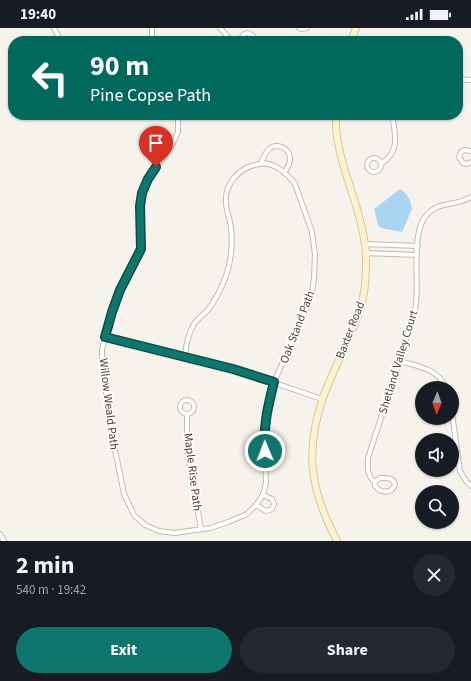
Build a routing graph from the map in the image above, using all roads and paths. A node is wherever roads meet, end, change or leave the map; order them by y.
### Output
1 (220, 28) edge
2 (299, 28) edge
3 (307, 28) edge
4 (227, 36) edge
5 (242, 36) edge
6 (253, 36) edge
7 (178, 120) edge
8 (336, 120) edge
9 (393, 120) edge
10 (471, 151) edge
11 (471, 162) edge
12 (261, 163) junction
13 (381, 164) dead end
14 (284, 172) junction
15 (471, 197) edge
16 (365, 244) junction
17 (418, 246) junction
18 (365, 253) junction
19 (417, 255) junction
20 (105, 337) junction
21 (185, 356) junction
22 (400, 361) junction
23 (443, 381) edge
24 (274, 382) junction
25 (322, 399) junction
26 (187, 414) dead end
27 (454, 425) edge
28 (375, 482) junction
29 (468, 484) edge
30 (263, 495) junction
31 (256, 505) junction
32 (201, 529) junction
33 (0, 534) edge
34 (4, 541) edge
35 (337, 541) edge

1 - 4 street
2 - 3 street
5 - 6 street
7 - 20 street, Willow Weald Path
8 - 16 main road, Baxter Road
9 - 13 street
10 - 11 street
12 - 14 street, Oak Stand Path
12 - 14 street
12 - 21 street
14 - 24 street, Oak Stand Path
15 - 17 street, Shetland Valley Court
16 - 17 street
16 - 18 main road, Baxter Road
17 - 19 street, Shetland Valley Court
18 - 19 street
18 - 25 main road, Baxter Road
19 - 22 street, Shetland Valley Court
20 - 21 street
20 - 32 street, Willow Weald Path
21 - 24 street
22 - 23 street
22 - 28 street, Shetland Valley Court
24 - 25 street
24 - 30 street, Oak Stand Path
25 - 35 main road, Baxter Road
26 - 32 street, Maple Rise Path
27 - 29 street
28 - 28 street
30 - 31 street, Oak Stand Path
30 - 31 street
31 - 32 street, Oak Stand Path
33 - 34 street

